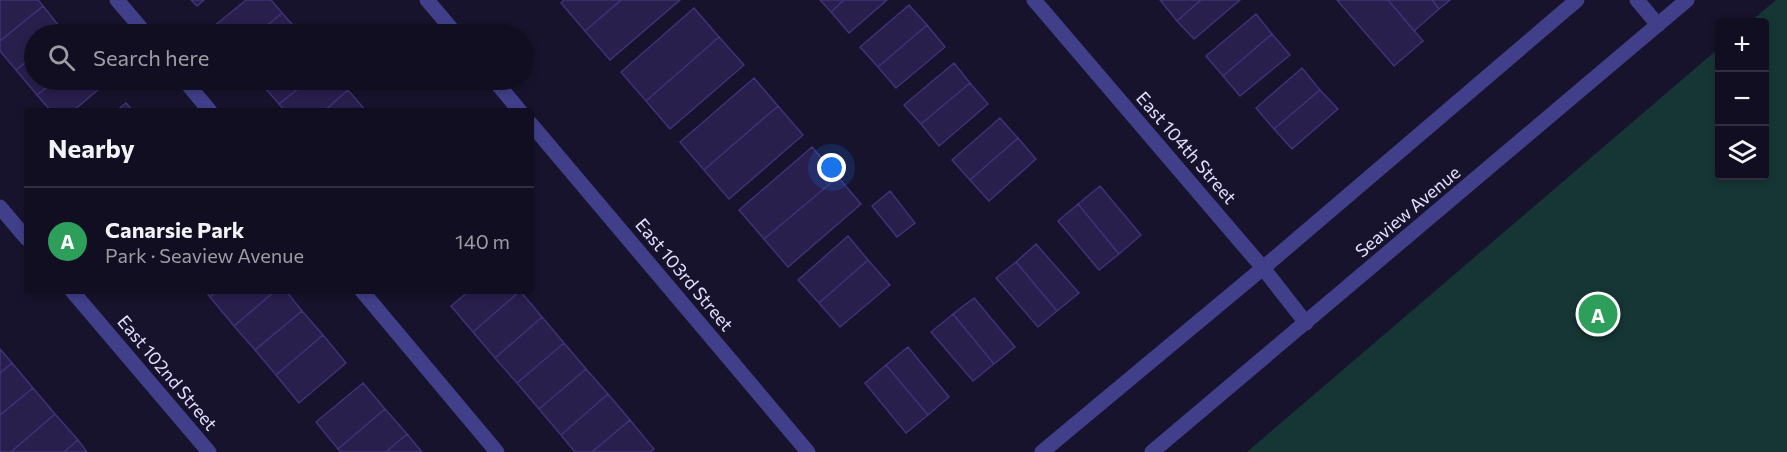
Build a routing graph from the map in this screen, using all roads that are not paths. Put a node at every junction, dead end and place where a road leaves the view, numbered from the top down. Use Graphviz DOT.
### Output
graph roads {
  1 [pos="117,0"];
  2 [pos="427,0"];
  3 [pos="1034,0"];
  4 [pos="1577,0"];
  5 [pos="1637,0"];
  6 [pos="1687,0"];
  7 [pos="137,24"];
  8 [pos="447,24"];
  9 [pos="1658,25"];
  10 [pos="192,90"];
  11 [pos="502,90"];
  12 [pos="207,108"];
  13 [pos="517,108"];
  14 [pos="534,128"];
  15 [pos="0,207"];
  16 [pos="24,235"];
  17 [pos="1263,268"];
  18 [pos="75,294"];
  19 [pos="365,294"];
  20 [pos="1306,323"];
  21 [pos="209,452"];
  22 [pos="497,452"];
  23 [pos="808,452"];
  24 [pos="1042,452"];
  25 [pos="1152,452"];
  1 -- 7 [label="street"];
  2 -- 8 [label="street"];
  3 -- 17 [label="street, East 104th Street"];
  4 -- 17 [label="street"];
  5 -- 9 [label="street"];
  6 -- 9 [label="street, Seaview Avenue"];
  9 -- 20 [label="street, Seaview Avenue"];
  10 -- 12 [label="street"];
  11 -- 13 [label="street"];
  14 -- 23 [label="street, East 103rd Street"];
  15 -- 16 [label="street"];
  17 -- 20 [label="street, East 104th Street"];
  17 -- 24 [label="street"];
  18 -- 21 [label="street, East 102nd Street"];
  19 -- 22 [label="street"];
  20 -- 25 [label="street, Seaview Avenue"];
}
